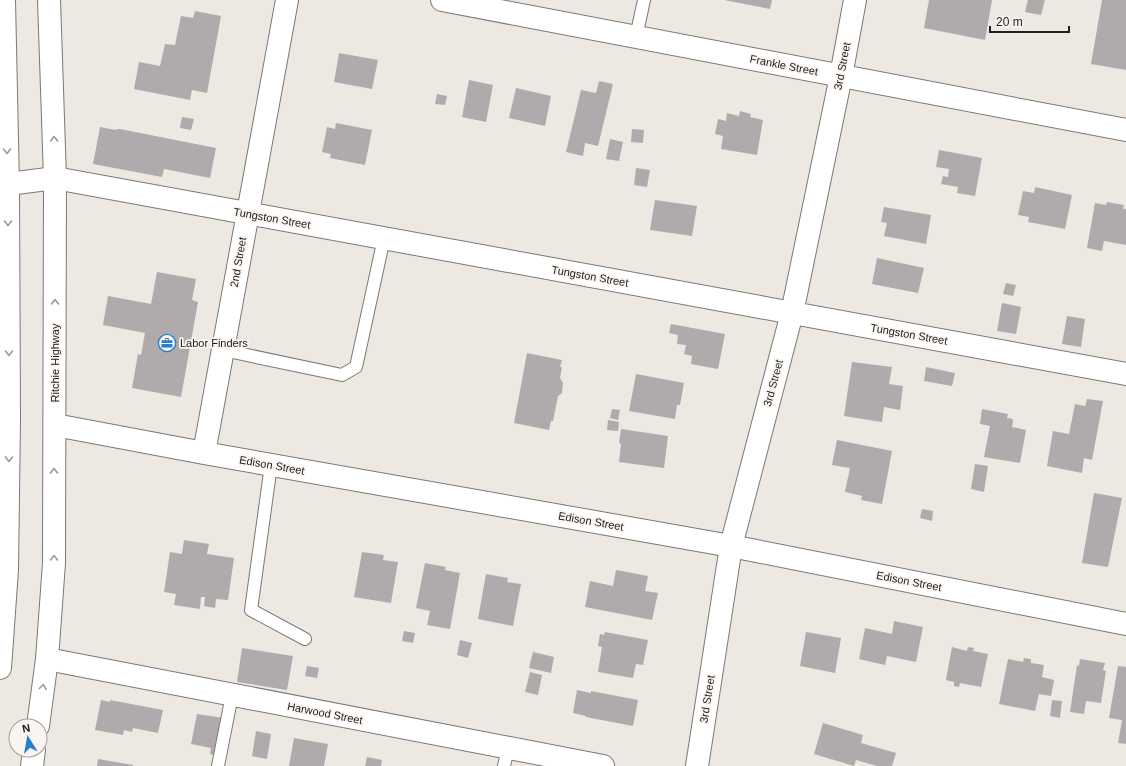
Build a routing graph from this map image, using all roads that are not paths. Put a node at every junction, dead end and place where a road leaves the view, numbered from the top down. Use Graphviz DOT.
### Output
graph roads {
  1 [pos="4,0"];
  2 [pos="49,0"];
  3 [pos="287,0"];
  4 [pos="442,0"];
  5 [pos="644,0"];
  6 [pos="855,0"];
  7 [pos="636,37"];
  8 [pos="840,76"];
  9 [pos="1126,130"];
  10 [pos="55,178"];
  11 [pos="4,184"];
  12 [pos="247,214"];
  13 [pos="384,238"];
  14 [pos="792,313"];
  15 [pos="223,350"];
  16 [pos="1126,374"];
  17 [pos="54,425"];
  18 [pos="204,453"];
  19 [pos="271,465"];
  20 [pos="731,546"];
  21 [pos="3,570"];
  22 [pos="1126,624"];
  23 [pos="305,639"];
  24 [pos="48,660"];
  25 [pos="0,668"];
  26 [pos="232,695"];
  27 [pos="39,718"];
  28 [pos="506,757"];
  29 [pos="218,766"];
  30 [pos="603,766"];
  31 [pos="697,766"];
  1 -- 11 [label="street, one-way"];
  10 -- 2 [label="street, Ritchie Highway, one-way"];
  3 -- 12 [label="street, 2nd Street"];
  4 -- 7 [label="street, Frankle Street"];
  5 -- 7 [label="lane"];
  6 -- 8 [label="street, 3rd Street"];
  7 -- 8 [label="street, Frankle Street"];
  8 -- 9 [label="street, Frankle Street"];
  8 -- 14 [label="street, 3rd Street"];
  10 -- 11 [label="street, Tungston Street"];
  10 -- 12 [label="street, Tungston Street"];
  17 -- 10 [label="street, Ritchie Highway, one-way"];
  11 -- 21 [label="street, one-way"];
  12 -- 13 [label="street, Tungston Street"];
  12 -- 15 [label="street, 2nd Street"];
  13 -- 14 [label="street, Tungston Street"];
  13 -- 15 [label="lane"];
  14 -- 16 [label="street, Tungston Street"];
  14 -- 20 [label="street, 3rd Street"];
  15 -- 18 [label="street, 2nd Street"];
  17 -- 18 [label="street, Edison Street"];
  24 -- 17 [label="street, Ritchie Highway, one-way"];
  18 -- 19 [label="street, Edison Street"];
  19 -- 20 [label="street, Edison Street"];
  19 -- 23 [label="lane"];
  20 -- 22 [label="street, Edison Street"];
  20 -- 31 [label="street, 3rd Street"];
  21 -- 25 [label="street"];
  24 -- 26 [label="street, Harwood Street"];
  27 -- 24 [label="street, Ritchie Highway, one-way"];
  26 -- 28 [label="street, Harwood Street"];
  26 -- 29 [label="lane"];
  28 -- 30 [label="street, Harwood Street"];
}
